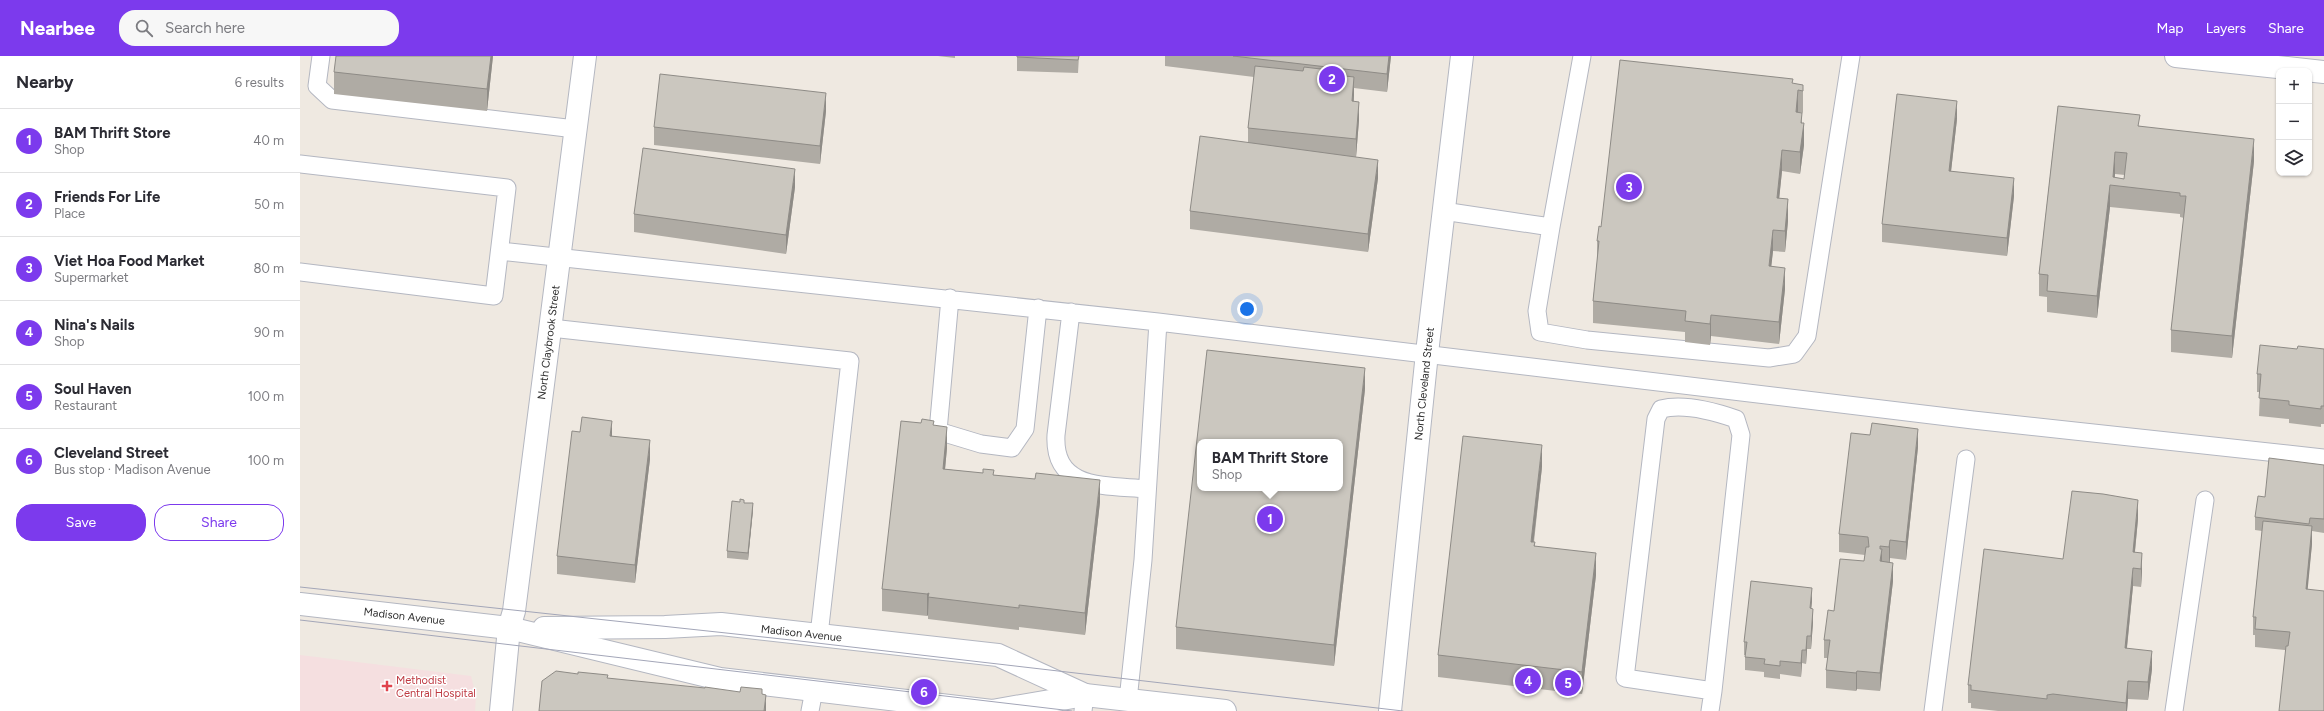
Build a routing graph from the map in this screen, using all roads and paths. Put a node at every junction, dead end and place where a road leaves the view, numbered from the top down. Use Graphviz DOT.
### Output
graph roads {
  1 [pos="321,56"];
  2 [pos="585,56"];
  3 [pos="1462,56"];
  4 [pos="1582,56"];
  5 [pos="1851,56"];
  6 [pos="2176,56"];
  7 [pos="2324,72"];
  8 [pos="575,129"];
  9 [pos="300,164"];
  10 [pos="1443,211"];
  11 [pos="1551,227"];
  12 [pos="500,251"];
  13 [pos="558,256"];
  14 [pos="300,272"];
  15 [pos="950,298"];
  16 [pos="1038,308"];
  17 [pos="1071,312"];
  18 [pos="1158,322"];
  19 [pos="551,328"];
  20 [pos="1427,353"];
  21 [pos="2324,458"];
  22 [pos="1966,459"];
  23 [pos="1147,489"];
  24 [pos="2205,500"];
  25 [pos="300,604"];
  26 [pos="509,628"];
  27 [pos="819,635"];
  28 [pos="1713,691"];
  29 [pos="1128,700"];
  30 [pos="812,701"];
  31 [pos="1084,703"];
  32 [pos="898,706"];
  33 [pos="501,711"];
  34 [pos="1225,711"];
  35 [pos="1390,711"];
  36 [pos="1710,711"];
  37 [pos="1933,711"];
  38 [pos="2174,711"];
  1 -- 8 [label="lane"];
  2 -- 8 [label="street, North Claybrook Street"];
  3 -- 10 [label="street, North Cleveland Street"];
  4 -- 11 [label="lane"];
  5 -- 11 [label="lane"];
  6 -- 7 [label="street"];
  8 -- 13 [label="street, North Claybrook Street"];
  9 -- 12 [label="lane"];
  10 -- 11 [label="lane"];
  10 -- 20 [label="street, North Cleveland Street"];
  12 -- 13 [label="lane"];
  12 -- 14 [label="lane"];
  13 -- 15 [label="lane"];
  13 -- 19 [label="street, North Claybrook Street"];
  15 -- 16 [label="lane"];
  15 -- 16 [label="lane"];
  16 -- 17 [label="lane"];
  17 -- 18 [label="lane"];
  17 -- 23 [label="lane"];
  18 -- 20 [label="lane"];
  18 -- 23 [label="lane"];
  19 -- 26 [label="street, North Claybrook Street"];
  19 -- 27 [label="lane"];
  20 -- 21 [label="lane"];
  20 -- 35 [label="street, North Cleveland Street"];
  22 -- 37 [label="lane"];
  23 -- 29 [label="lane"];
  24 -- 38 [label="lane"];
  25 -- 26 [label="street, Madison Avenue"];
  26 -- 27 [label="street, Madison Avenue"];
  26 -- 30 [label="street, Madison Avenue"];
  26 -- 33 [label="street, North Claybrook Street"];
  27 -- 31 [label="street, Madison Avenue"];
  28 -- 28 [label="lane"];
  28 -- 36 [label="lane"];
  29 -- 31 [label="street, Madison Avenue"];
  29 -- 34 [label="street, Madison Avenue"];
  30 -- 32 [label="street, Madison Avenue"];
  31 -- 32 [label="street, Madison Avenue"];
}
